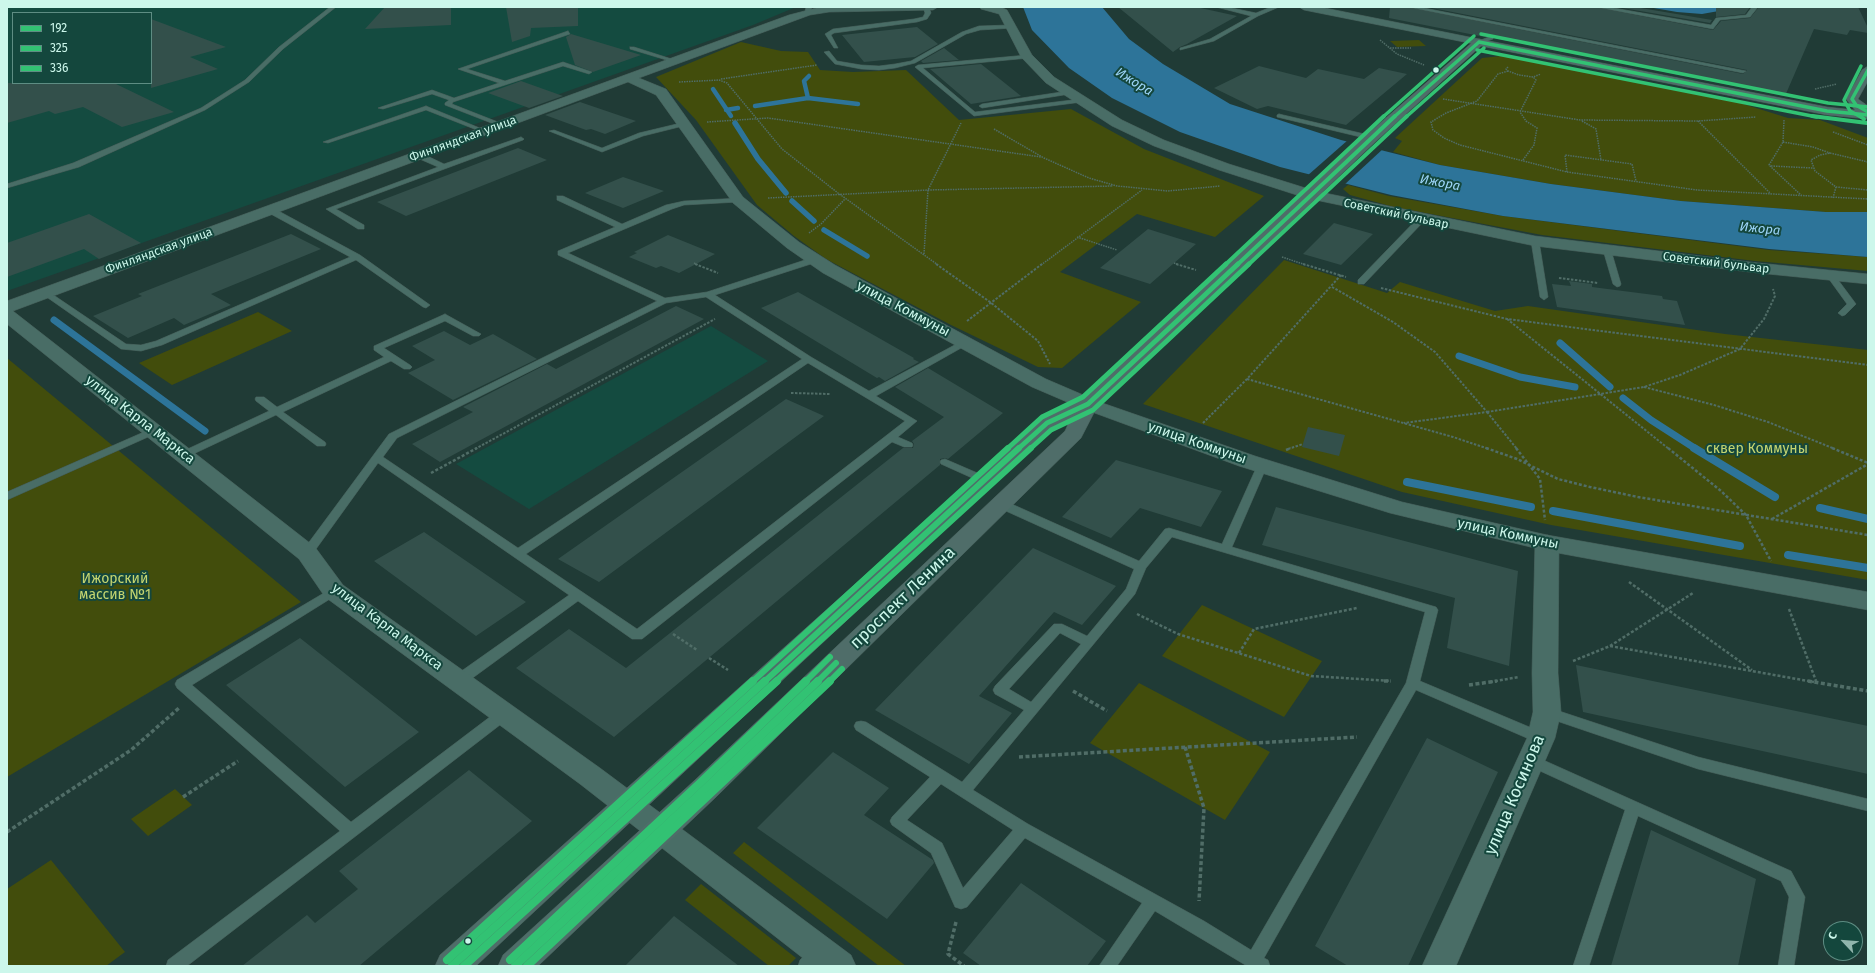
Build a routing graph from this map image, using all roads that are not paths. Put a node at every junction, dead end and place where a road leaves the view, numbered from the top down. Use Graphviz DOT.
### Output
graph roads {
  1 [pos="333,7"];
  2 [pos="926,7"];
  3 [pos="933,7"];
  4 [pos="985,7"];
  5 [pos="1219,7"];
  6 [pos="1276,7"];
  7 [pos="1304,7"];
  8 [pos="1411,7"];
  9 [pos="1599,7"];
  10 [pos="1755,7"];
  11 [pos="809,9"];
  12 [pos="1256,14"];
  13 [pos="1010,27"];
  14 [pos="568,33"];
  15 [pos="1492,38"];
  16 [pos="1479,42"];
  17 [pos="836,47"];
  18 [pos="632,48"];
  19 [pos="1182,49"];
  20 [pos="826,52"];
  21 [pos="1027,57"];
  22 [pos="675,61"];
  23 [pos="1868,70"];
  24 [pos="1743,71"];
  25 [pos="589,72"];
  26 [pos="629,78"];
  27 [pos="505,83"];
  28 [pos="1074,97"];
  29 [pos="454,100"];
  30 [pos="381,108"];
  31 [pos="967,108"];
  32 [pos="1868,113"];
  33 [pos="1279,116"];
  34 [pos="685,124"];
  35 [pos="501,125"];
  36 [pos="484,131"];
  37 [pos="552,131"];
  38 [pos="521,139"];
  39 [pos="1370,140"];
  40 [pos="326,142"];
  41 [pos="418,155"];
  42 [pos="444,167"];
  43 [pos="7,186"];
  44 [pos="1311,195"];
  45 [pos="560,198"];
  46 [pos="738,200"];
  47 [pos="270,210"];
  48 [pos="1422,219"];
  49 [pos="361,227"];
  50 [pos="621,227"];
  51 [pos="1408,234"];
  52 [pos="1419,237"];
  53 [pos="1535,241"];
  54 [pos="1607,250"];
  55 [pos="357,257"];
  56 [pos="814,260"];
  57 [pos="1830,275"];
  58 [pos="1868,279"];
  59 [pos="1361,282"];
  60 [pos="1617,284"];
  61 [pos="708,294"];
  62 [pos="1544,297"];
  63 [pos="52,298"];
  64 [pos="664,301"];
  65 [pos="426,305"];
  66 [pos="7,307"];
  67 [pos="1842,313"];
  68 [pos="7,315"];
  69 [pos="476,334"];
  70 [pos="958,339"];
  71 [pos="391,357"];
  72 [pos="808,359"];
  73 [pos="407,367"];
  74 [pos="870,395"];
  75 [pos="260,400"];
  76 [pos="1088,404"];
  77 [pos="276,411"];
  78 [pos="153,431"];
  79 [pos="892,438"];
  80 [pos="321,444"];
  81 [pos="908,445"];
  82 [pos="184,455"];
  83 [pos="378,458"];
  84 [pos="945,462"];
  85 [pos="1262,466"];
  86 [pos="985,480"];
  87 [pos="7,496"];
  88 [pos="1002,504"];
  89 [pos="1547,543"];
  90 [pos="1225,549"];
  91 [pos="307,553"];
  92 [pos="518,554"];
  93 [pos="1140,567"];
  94 [pos="334,591"];
  95 [pos="578,595"];
  96 [pos="1868,601"];
  97 [pos="1090,643"];
  98 [pos="458,681"];
  99 [pos="1413,683"];
  100 [pos="1032,709"];
  101 [pos="1547,712"];
  102 [pos="504,714"];
  103 [pos="861,726"];
  104 [pos="1537,750"];
  105 [pos="940,776"];
  106 [pos="963,791"];
  107 [pos="629,805"];
  108 [pos="1868,805"];
  109 [pos="1633,807"];
  110 [pos="662,829"];
  111 [pos="1023,829"];
  112 [pos="351,831"];
  113 [pos="1153,901"];
  114 [pos="822,961"];
  115 [pos="1258,964"];
  116 [pos="174,966"];
  117 [pos="452,966"];
  118 [pos="515,966"];
  119 [pos="1107,966"];
  120 [pos="1439,966"];
  121 [pos="1581,966"];
  122 [pos="1786,966"];
  1 -- 43 [label="lane"];
  2 -- 3 [label="street"];
  2 -- 11 [label="street, Финляндская улица"];
  2 -- 17 [label="lane"];
  4 -- 13 [label="street, Советский бульвар"];
  5 -- 12 [label="lane"];
  6 -- 12 [label="lane"];
  7 -- 16 [label="street"];
  8 -- 24 [label="lane"];
  9 -- 10 [label="lane"];
  11 -- 22 [label="street, Финляндская улица"];
  12 -- 19 [label="lane"];
  13 -- 20 [label="lane"];
  13 -- 21 [label="street, Советский бульвар"];
  14 -- 27 [label="lane"];
  15 -- 16 [label="lane"];
  16 -- 32 [label="main road"];
  16 -- 39 [label="main road"];
  18 -- 22 [label="lane"];
  21 -- 28 [label="street, Советский бульвар"];
  21 -- 31 [label="lane"];
  22 -- 26 [label="street, Финляндская улица"];
  23 -- 32 [label="main road"];
  25 -- 27 [label="lane"];
  26 -- 34 [label="street, улица Коммуны"];
  26 -- 35 [label="street, Финляндская улица"];
  27 -- 29 [label="lane"];
  28 -- 31 [label="lane"];
  28 -- 31 [label="lane"];
  28 -- 44 [label="street, Советский бульвар"];
  29 -- 30 [label="lane"];
  29 -- 35 [label="lane"];
  33 -- 39 [label="lane"];
  34 -- 37 [label="lane"];
  34 -- 46 [label="street, улица Коммуны"];
  35 -- 36 [label="street, Финляндская улица"];
  36 -- 40 [label="lane"];
  36 -- 41 [label="street, Финляндская улица"];
  38 -- 42 [label="lane"];
  39 -- 44 [label="main road, проспект Ленина"];
  41 -- 42 [label="lane"];
  41 -- 47 [label="street, Финляндская улица"];
  42 -- 49 [label="lane"];
  44 -- 48 [label="street, Советский бульвар"];
  44 -- 76 [label="main road, проспект Ленина"];
  45 -- 50 [label="lane"];
  46 -- 50 [label="lane"];
  46 -- 56 [label="street, улица Коммуны"];
  47 -- 55 [label="lane"];
  47 -- 66 [label="street, Финляндская улица"];
  48 -- 51 [label="lane"];
  48 -- 53 [label="street, Советский бульвар"];
  50 -- 64 [label="lane"];
  51 -- 52 [label="lane"];
  51 -- 59 [label="lane"];
  53 -- 54 [label="street, Советский бульвар"];
  53 -- 62 [label="lane"];
  54 -- 57 [label="street, Советский бульвар"];
  54 -- 60 [label="lane"];
  55 -- 63 [label="lane"];
  55 -- 65 [label="lane"];
  56 -- 61 [label="lane"];
  56 -- 70 [label="street, улица Коммуны"];
  57 -- 58 [label="street, Советский бульвар"];
  57 -- 67 [label="lane"];
  61 -- 64 [label="lane"];
  61 -- 72 [label="lane"];
  64 -- 83 [label="lane"];
  68 -- 78 [label="street, улица Карла Маркса"];
  69 -- 71 [label="lane"];
  70 -- 74 [label="lane"];
  70 -- 76 [label="street, улица Коммуны"];
  71 -- 73 [label="lane"];
  71 -- 77 [label="lane"];
  72 -- 74 [label="lane"];
  72 -- 92 [label="lane"];
  74 -- 79 [label="lane"];
  75 -- 77 [label="lane"];
  76 -- 85 [label="street, улица Коммуны"];
  76 -- 86 [label="main road, проспект Ленина"];
  76 -- 88 [label="main road, проспект Ленина"];
  77 -- 80 [label="lane"];
  77 -- 82 [label="lane"];
  78 -- 82 [label="street, улица Карла Маркса"];
  78 -- 87 [label="lane"];
  79 -- 81 [label="lane"];
  79 -- 95 [label="lane"];
  82 -- 91 [label="street, улица Карла Маркса"];
  83 -- 91 [label="lane"];
  83 -- 92 [label="lane"];
  84 -- 86 [label="lane"];
  85 -- 89 [label="street, улица Коммуны"];
  85 -- 90 [label="lane"];
  86 -- 107 [label="main road, проспект Ленина"];
  88 -- 93 [label="lane"];
  88 -- 110 [label="main road, проспект Ленина"];
  89 -- 96 [label="street, улица Коммуны"];
  89 -- 101 [label="street, улица Косинова"];
  90 -- 93 [label="lane"];
  90 -- 99 [label="lane"];
  91 -- 94 [label="street, улица Карла Маркса"];
  92 -- 95 [label="lane"];
  93 -- 97 [label="lane"];
  94 -- 98 [label="street, улица Карла Маркса"];
  94 -- 112 [label="lane"];
  95 -- 98 [label="lane"];
  97 -- 100 [label="lane"];
  97 -- 100 [label="lane"];
  98 -- 102 [label="street, улица Карла Маркса"];
  99 -- 104 [label="lane"];
  99 -- 115 [label="lane"];
  100 -- 106 [label="lane"];
  101 -- 104 [label="street, улица Косинова"];
  101 -- 108 [label="lane"];
  102 -- 107 [label="street, улица Карла Маркса"];
  102 -- 112 [label="lane"];
  103 -- 105 [label="lane"];
  104 -- 109 [label="lane"];
  104 -- 120 [label="street, улица Косинова"];
  105 -- 106 [label="lane"];
  105 -- 111 [label="lane"];
  106 -- 111 [label="lane"];
  107 -- 110 [label="street, улица Карла Маркса"];
  107 -- 117 [label="main road, проспект Ленина"];
  109 -- 121 [label="lane"];
  109 -- 122 [label="lane"];
  110 -- 114 [label="street, улица Карла Маркса"];
  110 -- 118 [label="main road, проспект Ленина"];
  111 -- 113 [label="lane"];
  112 -- 116 [label="lane"];
  113 -- 115 [label="lane"];
  113 -- 119 [label="lane"];
}
